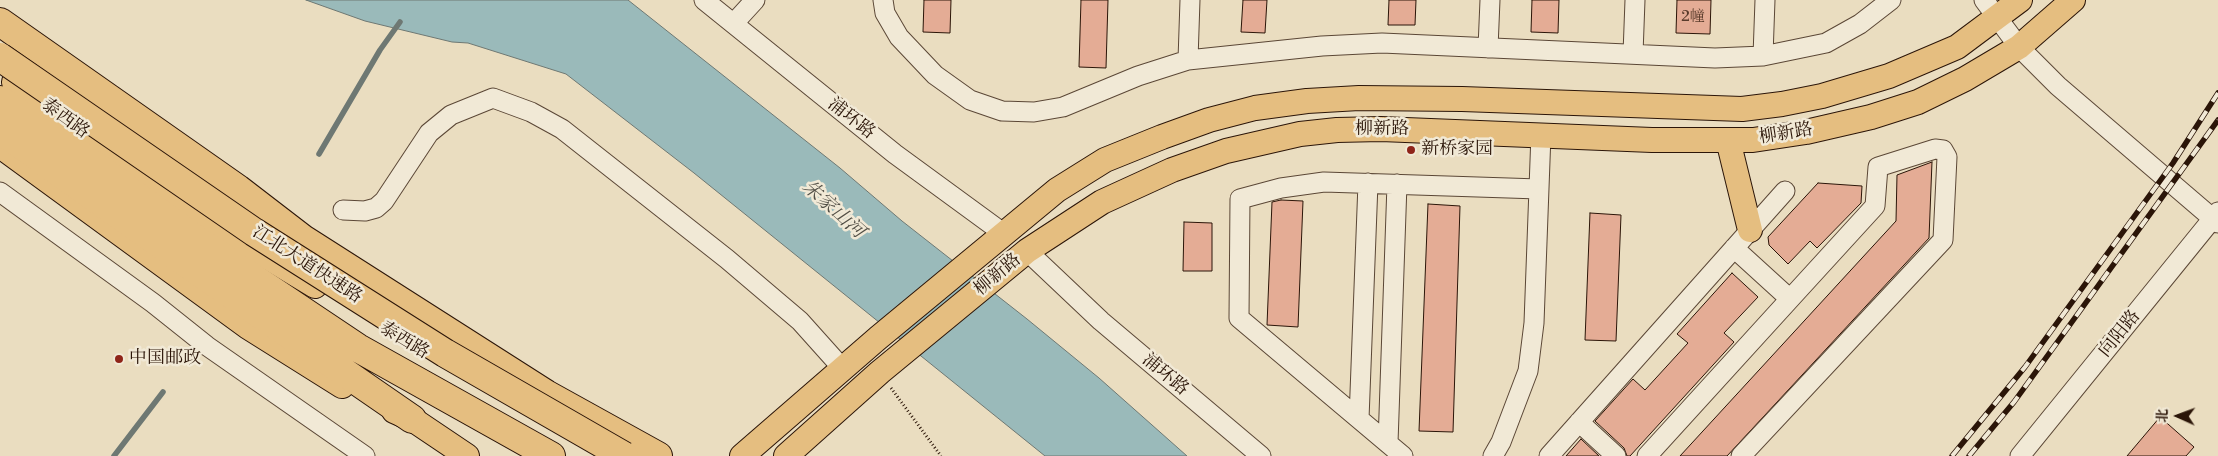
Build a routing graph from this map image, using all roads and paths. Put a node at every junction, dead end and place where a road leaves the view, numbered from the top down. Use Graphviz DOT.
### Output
graph roads {
  1 [pos="704,0"];
  2 [pos="754,0"];
  3 [pos="884,0"];
  4 [pos="1190,0"];
  5 [pos="1490,0"];
  6 [pos="1635,0"];
  7 [pos="1765,0"];
  8 [pos="1891,0"];
  9 [pos="2020,0"];
  10 [pos="2073,0"];
  11 [pos="1990,9"];
  12 [pos="0,22"];
  13 [pos="734,23"];
  14 [pos="2019,47"];
  15 [pos="1488,48"];
  16 [pos="1633,54"];
  17 [pos="1763,56"];
  18 [pos="0,58"];
  19 [pos="1188,60"];
  20 [pos="0,73"];
  21 [pos="0,100"];
  22 [pos="0,130"];
  23 [pos="1541,134"];
  24 [pos="1728,140"];
  25 [pos="0,146"];
  26 [pos="1368,183"];
  27 [pos="1397,184"];
  28 [pos="1539,189"];
  29 [pos="1785,191"];
  30 [pos="0,192"];
  31 [pos="343,210"];
  32 [pos="2216,218"];
  33 [pos="1750,230"];
  34 [pos="1003,233"];
  35 [pos="1734,248"];
  36 [pos="1027,251"];
  37 [pos="1790,299"];
  38 [pos="843,369"];
  39 [pos="880,372"];
  40 [pos="412,419"];
  41 [pos="1359,419"];
  42 [pos="1579,422"];
  43 [pos="1388,443"];
  44 [pos="365,456"];
  45 [pos="467,456"];
  46 [pos="551,456"];
  47 [pos="624,456"];
  48 [pos="652,456"];
  49 [pos="658,456"];
  50 [pos="742,456"];
  51 [pos="786,456"];
  52 [pos="941,456"];
  53 [pos="1261,456"];
  54 [pos="1403,456"];
  55 [pos="1493,456"];
  56 [pos="1549,456"];
  57 [pos="1616,456"];
  58 [pos="1647,456"];
  59 [pos="1741,456"];
  60 [pos="2020,456"];
  1 -- 13 [label="street, 浦环路"];
  2 -- 13 [label="street"];
  3 -- 19 [label="street"];
  4 -- 19 [label="street"];
  5 -- 15 [label="street"];
  6 -- 16 [label="street"];
  7 -- 17 [label="street"];
  8 -- 17 [label="street"];
  9 -- 11 [label="main road, 柳新路"];
  10 -- 14 [label="main road, 柳新路"];
  11 -- 14 [label="street"];
  11 -- 34 [label="main road, 柳新路"];
  12 -- 49 [label="highway"];
  13 -- 34 [label="street, 浦环路"];
  14 -- 24 [label="main road, 柳新路"];
  14 -- 32 [label="street"];
  15 -- 16 [label="street"];
  15 -- 19 [label="street"];
  16 -- 17 [label="street"];
  18 -- 47 [label="highway, 江北大道快速路, bridge"];
  20 -- 48 [label="main road, 泰西路"];
  21 -- 46 [label="highway"];
  22 -- 40 [label="highway"];
  23 -- 24 [label="main road, 柳新路"];
  23 -- 28 [label="street"];
  23 -- 36 [label="main road, 柳新路"];
  24 -- 33 [label="main road"];
  25 -- 40 [label="main road"];
  26 -- 27 [label="street"];
  26 -- 41 [label="street"];
  26 -- 41 [label="street"];
  27 -- 28 [label="street"];
  27 -- 43 [label="street"];
  28 -- 55 [label="street"];
  29 -- 33 [label="street"];
  30 -- 44 [label="street"];
  31 -- 38 [label="street"];
  32 -- 60 [label="street, 向阳路"];
  33 -- 35 [label="street"];
  34 -- 38 [label="main road, 柳新路"];
  35 -- 37 [label="street"];
  35 -- 42 [label="street"];
  36 -- 39 [label="main road, 柳新路"];
  36 -- 53 [label="street, 浦环路"];
  37 -- 58 [label="street"];
  37 -- 59 [label="street"];
  38 -- 50 [label="main road, 柳新路"];
  39 -- 51 [label="main road, 柳新路"];
  39 -- 52 [label="path"];
  40 -- 45 [label="main road"];
  41 -- 43 [label="street"];
  42 -- 56 [label="street"];
  42 -- 57 [label="street"];
  43 -- 54 [label="street"];
}
